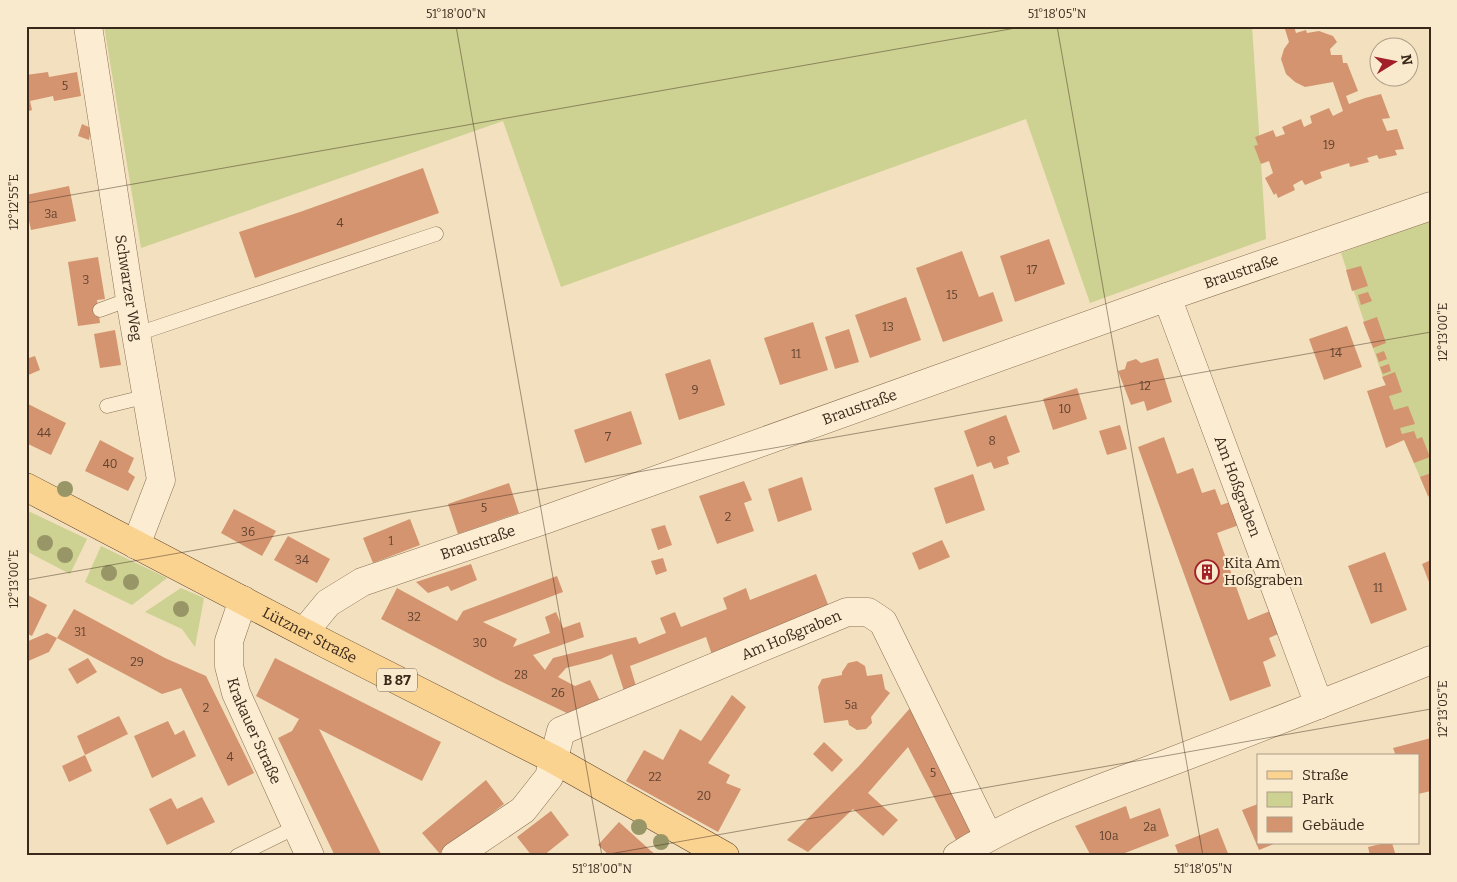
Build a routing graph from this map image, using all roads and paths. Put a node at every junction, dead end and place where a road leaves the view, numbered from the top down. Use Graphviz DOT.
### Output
graph roads {
  1 [pos="88,26"];
  2 [pos="1431,206"];
  3 [pos="436,234"];
  4 [pos="1167,298"];
  5 [pos="130,299"];
  6 [pos="100,310"];
  7 [pos="137,334"];
  8 [pos="148,396"];
  9 [pos="107,406"];
  10 [pos="26,487"];
  11 [pos="136,545"];
  12 [pos="243,600"];
  13 [pos="304,632"];
  14 [pos="1431,660"];
  15 [pos="1319,705"];
  16 [pos="553,758"];
  17 [pos="296,827"];
  18 [pos="988,836"];
  19 [pos="237,856"];
  20 [pos="310,856"];
  21 [pos="455,856"];
  22 [pos="725,856"];
  23 [pos="957,856"];
  1 -- 5 [label="street, Schwarzer Weg"];
  2 -- 4 [label="street, Braustraße"];
  3 -- 7 [label="lane"];
  4 -- 13 [label="street, Braustraße"];
  4 -- 15 [label="street, Am Hoßgraben"];
  5 -- 6 [label="lane"];
  5 -- 7 [label="street, Schwarzer Weg"];
  7 -- 8 [label="street, Schwarzer Weg"];
  8 -- 9 [label="lane"];
  8 -- 11 [label="street, Schwarzer Weg"];
  10 -- 11 [label="main road, Lützner Straße / B 87"];
  11 -- 12 [label="main road, Lützner Straße / B 87"];
  12 -- 13 [label="main road, Lützner Straße / B 87"];
  12 -- 17 [label="street, Krakauer Straße"];
  13 -- 16 [label="main road, Lützner Straße / B 87"];
  14 -- 15 [label="street"];
  15 -- 18 [label="street"];
  16 -- 18 [label="street, Am Hoßgraben"];
  16 -- 21 [label="street"];
  16 -- 22 [label="main road, Lützner Straße / B 87"];
  17 -- 19 [label="lane"];
  17 -- 20 [label="street, Krakauer Straße"];
  18 -- 23 [label="street"];
}
